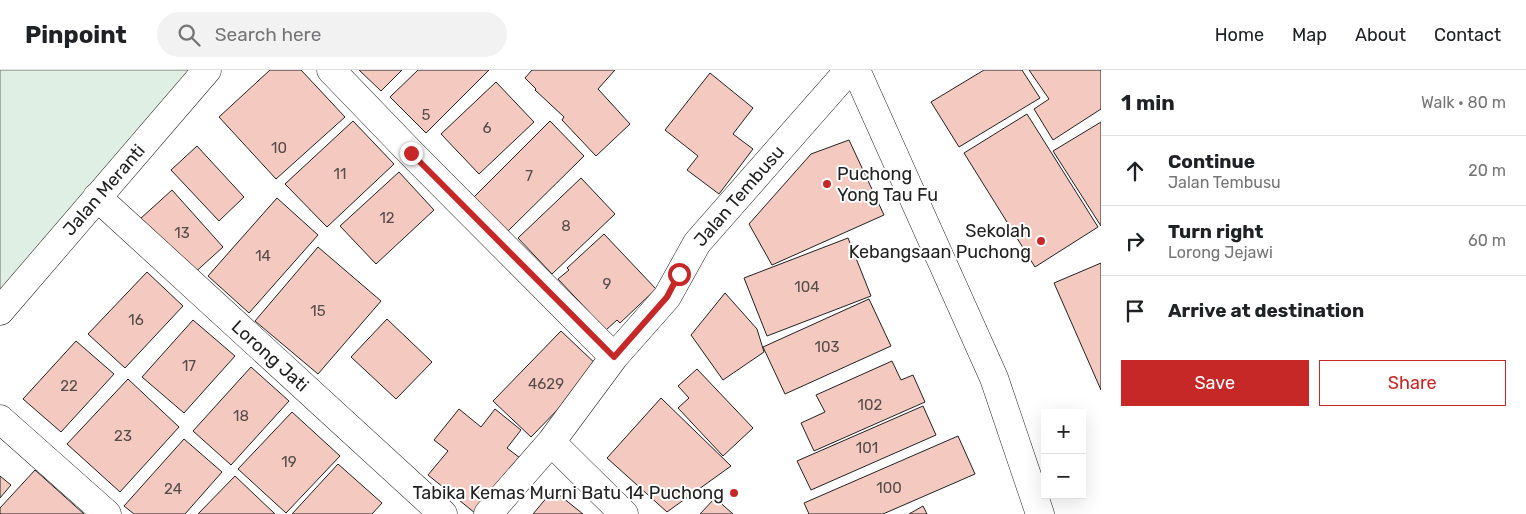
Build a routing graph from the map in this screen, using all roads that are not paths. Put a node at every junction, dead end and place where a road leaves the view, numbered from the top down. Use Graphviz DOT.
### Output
graph roads {
  1 [pos="207,70"];
  2 [pos="331,70"];
  3 [pos="849,70"];
  4 [pos="856,70"];
  5 [pos="98,197"];
  6 [pos="0,311"];
  7 [pos="614,357"];
  8 [pos="0,419"];
  9 [pos="551,442"];
  10 [pos="107,514"];
  11 [pos="443,514"];
  12 [pos="488,514"];
  13 [pos="624,514"];
  14 [pos="1040,514"];
  1 -- 5 [label="street, Jalan Meranti"];
  2 -- 7 [label="street"];
  3 -- 7 [label="street, Jalan Tembusu"];
  4 -- 14 [label="street"];
  5 -- 6 [label="street, Jalan Meranti"];
  5 -- 11 [label="street, Lorong Jati"];
  7 -- 9 [label="street, Jalan Tembusu"];
  8 -- 10 [label="street"];
  9 -- 12 [label="street, Jalan Tembusu"];
  9 -- 13 [label="street"];
}
